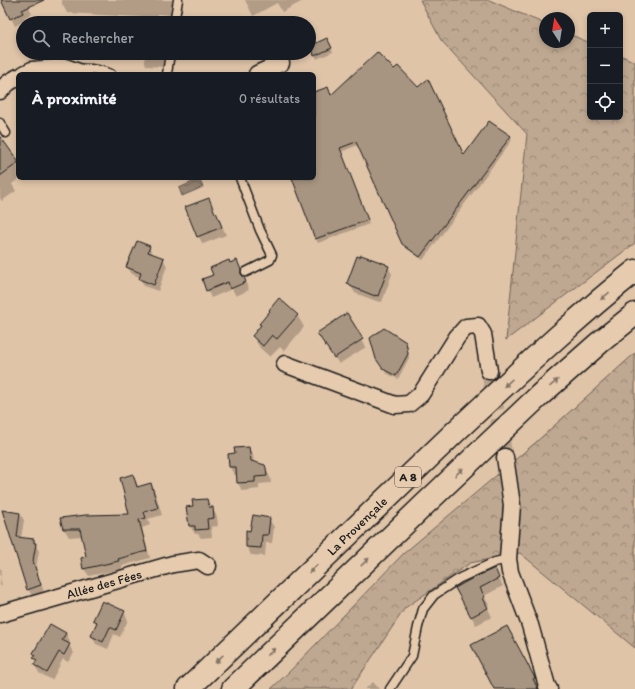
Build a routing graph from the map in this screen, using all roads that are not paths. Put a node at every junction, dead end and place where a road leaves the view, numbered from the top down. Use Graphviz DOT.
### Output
graph roads {
  1 [pos="178,0"];
  2 [pos="175,16"];
  3 [pos="169,60"];
  4 [pos="282,63"];
  5 [pos="28,72"];
  6 [pos="78,72"];
  7 [pos="106,72"];
  8 [pos="166,72"];
  9 [pos="262,72"];
  10 [pos="16,79"];
  11 [pos="0,91"];
  12 [pos="0,123"];
  13 [pos="6,133"];
  14 [pos="241,180"];
  15 [pos="635,271"];
  16 [pos="246,272"];
  17 [pos="635,314"];
  18 [pos="285,364"];
  19 [pos="489,372"];
  20 [pos="505,457"];
  21 [pos="508,559"];
  22 [pos="208,566"];
  23 [pos="0,614"];
  24 [pos="188,689"];
  25 [pos="233,689"];
  26 [pos="390,689"];
  27 [pos="549,689"];
  1 -- 2 [label="lane"];
  3 -- 8 [label="lane"];
  4 -- 9 [label="street"];
  5 -- 6 [label="street"];
  6 -- 7 [label="lane"];
  10 -- 11 [label="street"];
  12 -- 13 [label="lane"];
  14 -- 16 [label="lane"];
  15 -- 24 [label="highway, La Provençale / A 8, one-way"];
  25 -- 17 [label="highway, A 8, one-way"];
  18 -- 19 [label="street"];
  20 -- 21 [label="street"];
  21 -- 26 [label="lane"];
  21 -- 27 [label="street"];
  22 -- 23 [label="street, Allée des Fées"];
}
